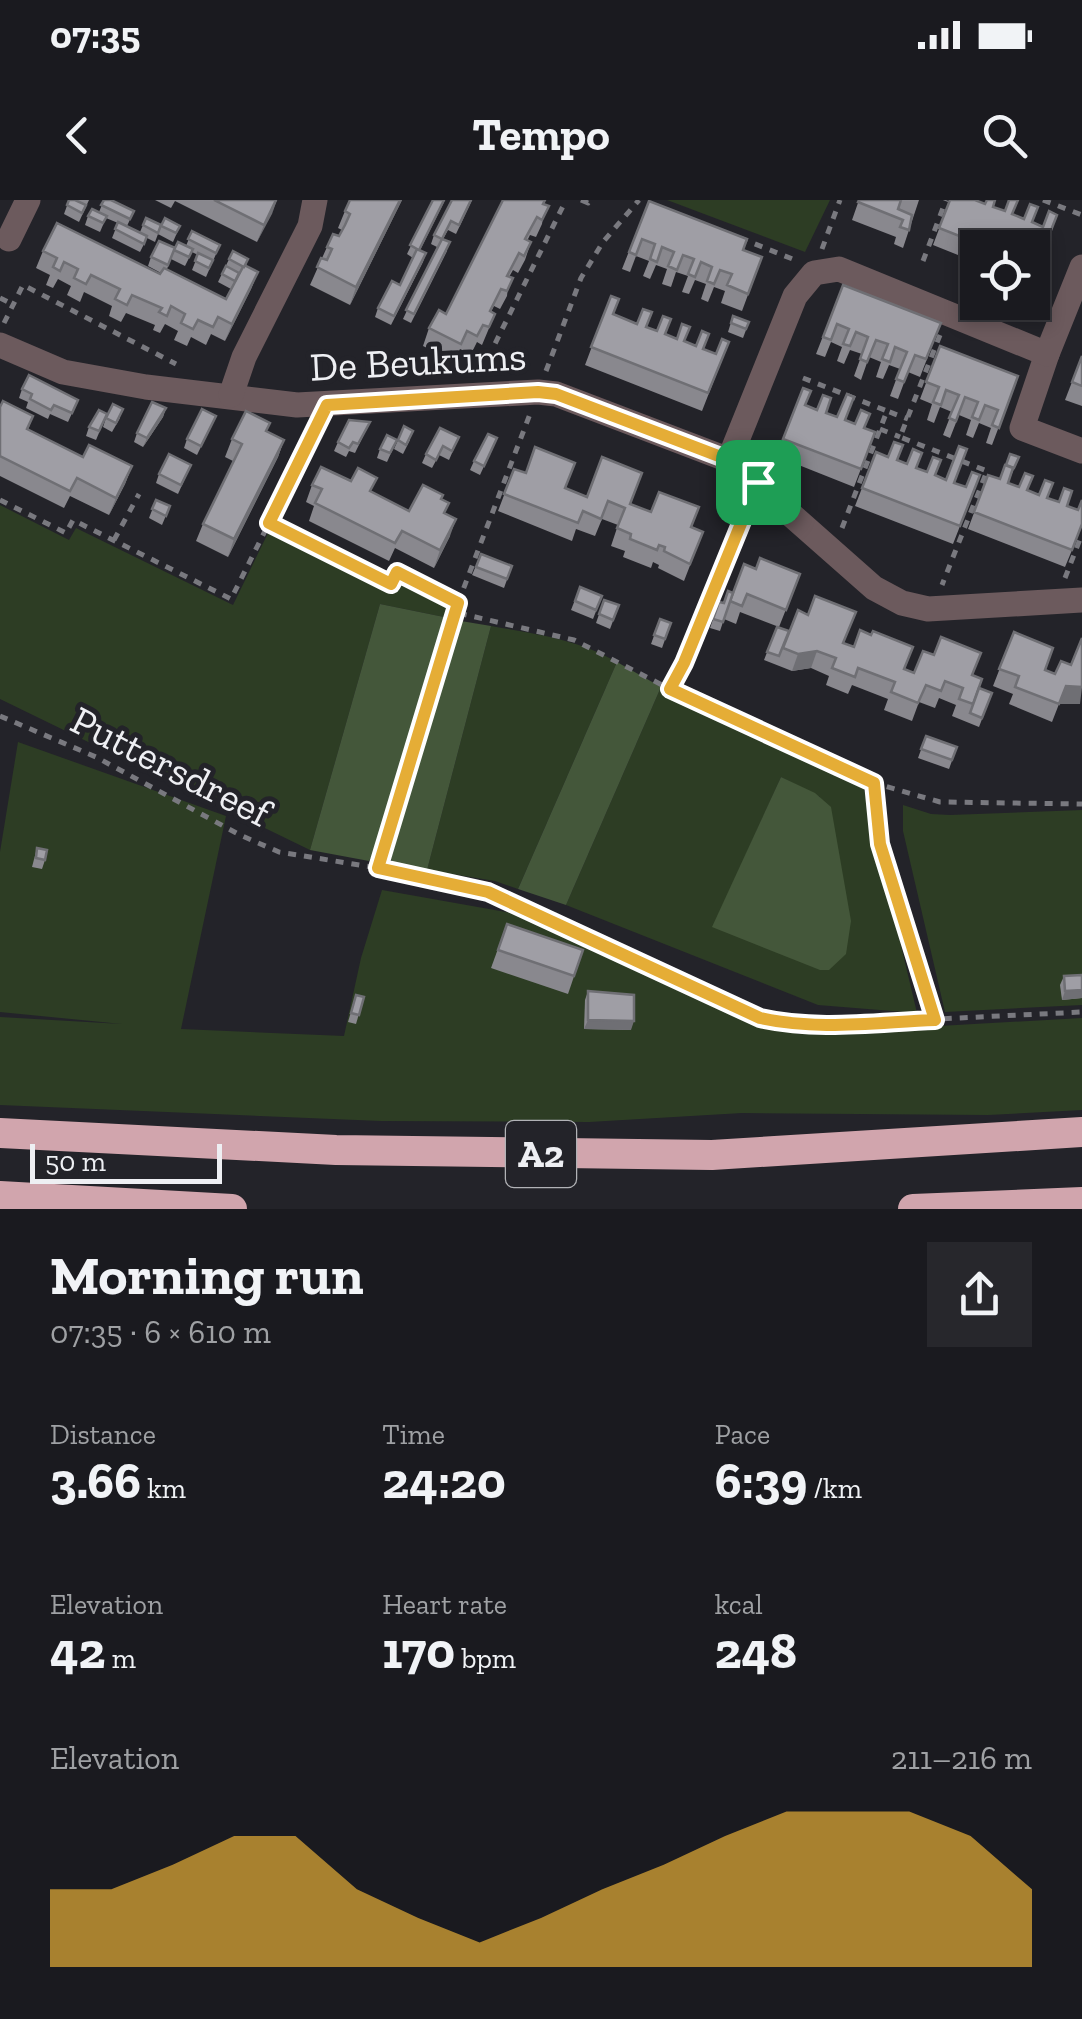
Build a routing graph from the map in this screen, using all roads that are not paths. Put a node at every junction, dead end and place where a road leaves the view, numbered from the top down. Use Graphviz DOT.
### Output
graph roads {
  1 [pos="28,200"];
  2 [pos="315,200"];
  3 [pos="9,239"];
  4 [pos="1082,267"];
  5 [pos="0,345"];
  6 [pos="1047,354"];
  7 [pos="219,394"];
  8 [pos="1082,451"];
  9 [pos="729,460"];
  10 [pos="1082,600"];
  11 [pos="1082,1132"];
  12 [pos="0,1133"];
  13 [pos="0,1196"];
  14 [pos="1082,1202"];
  15 [pos="232,1209"];
  16 [pos="913,1209"];
  1 -- 3 [label="street"];
  2 -- 7 [label="street"];
  4 -- 6 [label="street"];
  5 -- 7 [label="street, De Beukums"];
  6 -- 8 [label="street"];
  6 -- 9 [label="street"];
  7 -- 9 [label="street, De Beukums"];
  9 -- 10 [label="street, De Beukums"];
  11 -- 12 [label="highway, A2"];
  13 -- 15 [label="highway"];
  14 -- 16 [label="highway"];
}
